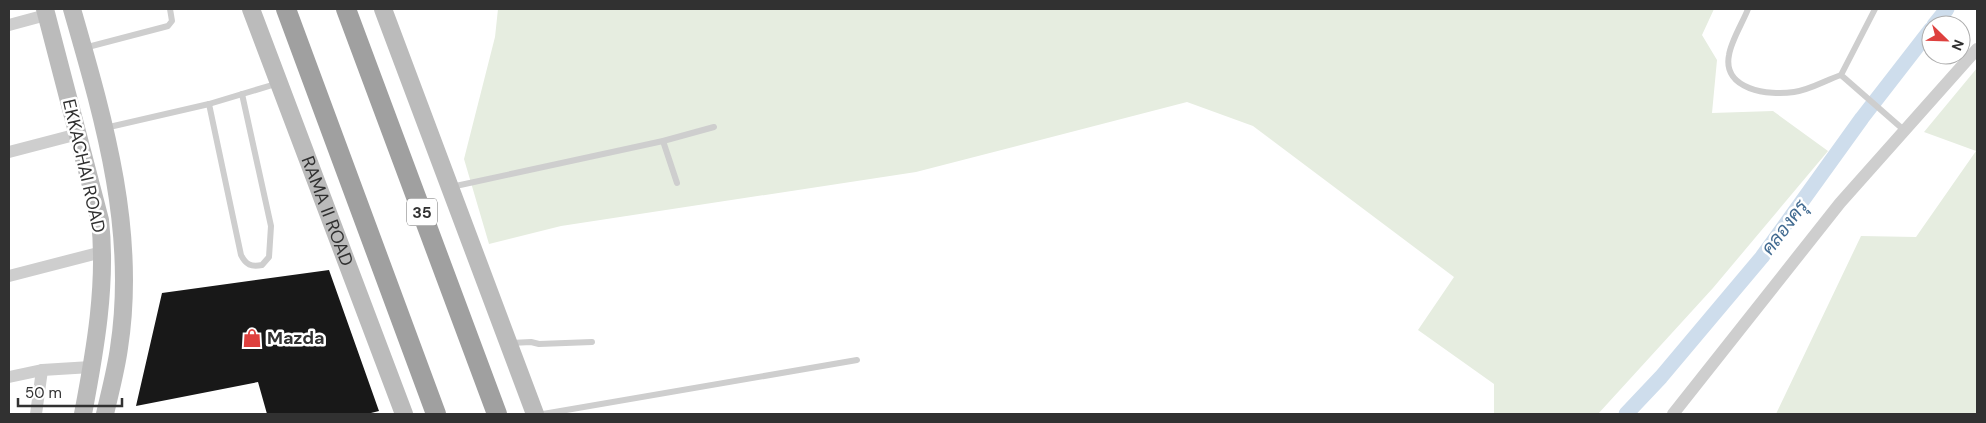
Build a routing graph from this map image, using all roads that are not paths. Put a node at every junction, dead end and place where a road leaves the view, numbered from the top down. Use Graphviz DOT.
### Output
graph roads {
  1 [pos="72,9"];
  2 [pos="170,9"];
  3 [pos="251,9"];
  4 [pos="286,9"];
  5 [pos="346,9"];
  6 [pos="383,9"];
  7 [pos="1748,9"];
  8 [pos="1875,9"];
  9 [pos="46,12"];
  10 [pos="9,25"];
  11 [pos="83,49"];
  12 [pos="1977,49"];
  13 [pos="1841,74"];
  14 [pos="280,83"];
  15 [pos="242,94"];
  16 [pos="209,104"];
  17 [pos="714,127"];
  18 [pos="105,128"];
  19 [pos="1905,131"];
  20 [pos="78,134"];
  21 [pos="663,141"];
  22 [pos="9,152"];
  23 [pos="677,184"];
  24 [pos="450,188"];
  25 [pos="102,252"];
  26 [pos="9,276"];
  27 [pos="592,342"];
  28 [pos="508,344"];
  29 [pos="857,360"];
  30 [pos="92,367"];
  31 [pos="42,370"];
  32 [pos="9,377"];
  33 [pos="36,414"];
  34 [pos="83,414"];
  35 [pos="105,414"];
  36 [pos="404,414"];
  37 [pos="436,414"];
  38 [pos="497,414"];
  39 [pos="535,414"];
  40 [pos="543,414"];
  41 [pos="1673,414"];
  1 -- 11 [label="main road, EKKACHAI ROAD"];
  2 -- 11 [label="lane"];
  3 -- 14 [label="main road, RAMA II ROAD"];
  4 -- 37 [label="highway, RAMA II ROAD"];
  5 -- 38 [label="highway, 35"];
  6 -- 24 [label="main road, 35"];
  7 -- 13 [label="lane"];
  8 -- 13 [label="lane"];
  9 -- 10 [label="street"];
  9 -- 20 [label="main road, EKKACHAI ROAD"];
  11 -- 18 [label="main road, EKKACHAI ROAD"];
  12 -- 19 [label="street"];
  13 -- 19 [label="lane"];
  14 -- 15 [label="lane"];
  14 -- 36 [label="main road, RAMA II ROAD"];
  15 -- 16 [label="lane"];
  15 -- 16 [label="lane"];
  16 -- 18 [label="lane"];
  17 -- 21 [label="lane"];
  18 -- 35 [label="main road, EKKACHAI ROAD"];
  19 -- 41 [label="street"];
  20 -- 22 [label="street"];
  20 -- 25 [label="main road, EKKACHAI ROAD"];
  21 -- 23 [label="lane"];
  21 -- 24 [label="lane"];
  24 -- 28 [label="main road, 35"];
  25 -- 26 [label="street"];
  25 -- 30 [label="main road, EKKACHAI ROAD"];
  27 -- 28 [label="lane"];
  28 -- 39 [label="main road, 35"];
  29 -- 40 [label="lane"];
  30 -- 31 [label="street"];
  30 -- 34 [label="main road, EKKACHAI ROAD"];
  31 -- 32 [label="street"];
  31 -- 33 [label="street"];
}
